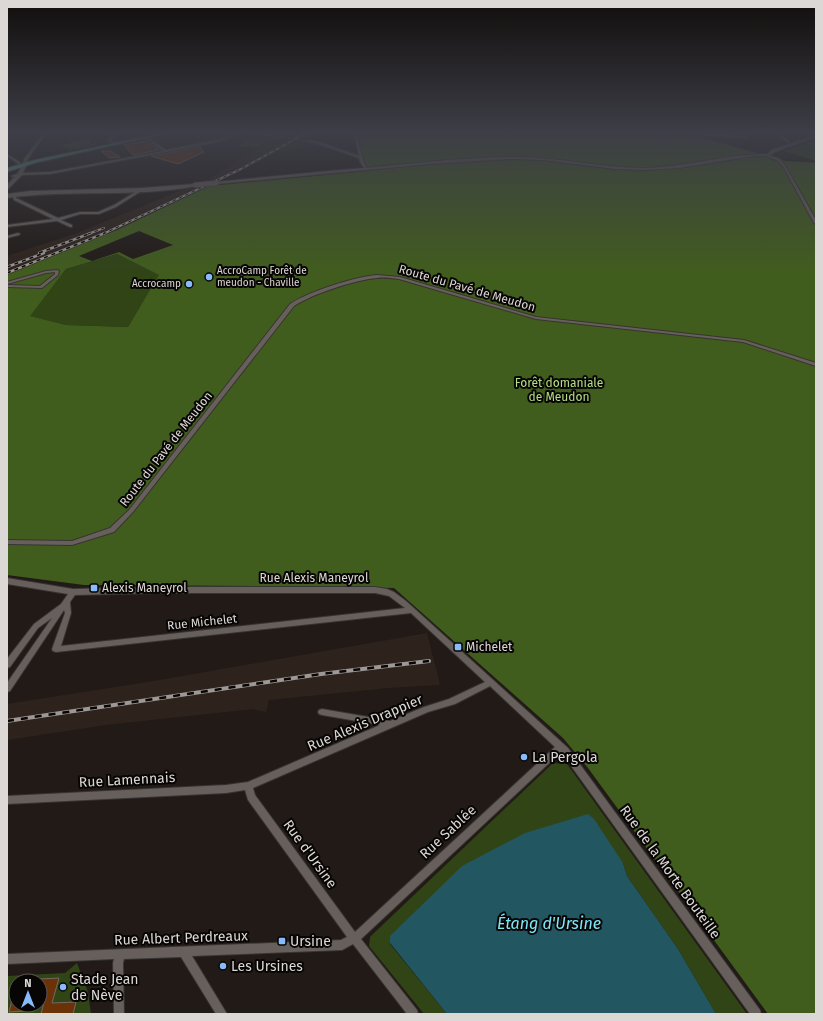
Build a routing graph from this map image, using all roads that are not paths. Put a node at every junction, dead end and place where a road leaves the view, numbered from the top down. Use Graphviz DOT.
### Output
graph roads {
  1 [pos="14,181"];
  2 [pos="240,181"];
  3 [pos="792,181"];
  4 [pos="7,188"];
  5 [pos="141,190"];
  6 [pos="11,197"];
  7 [pos="58,220"];
  8 [pos="816,223"];
  9 [pos="8,225"];
  10 [pos="71,226"];
  11 [pos="18,234"];
  12 [pos="7,237"];
  13 [pos="7,283"];
  14 [pos="7,286"];
  15 [pos="816,365"];
  16 [pos="7,542"];
  17 [pos="7,581"];
  18 [pos="73,592"];
  19 [pos="67,602"];
  20 [pos="412,610"];
  21 [pos="10,657"];
  22 [pos="7,665"];
  23 [pos="490,682"];
  24 [pos="7,689"];
  25 [pos="322,712"];
  26 [pos="388,726"];
  27 [pos="561,747"];
  28 [pos="248,786"];
  29 [pos="7,800"];
  30 [pos="354,938"];
  31 [pos="184,952"];
  32 [pos="120,954"];
  33 [pos="7,959"];
  34 [pos="119,1014"];
  35 [pos="222,1014"];
  36 [pos="413,1014"];
  37 [pos="756,1014"];
  1 -- 4 [label="main road"];
  2 -- 5 [label="main road, bridge"];
  3 -- 8 [label="street"];
  5 -- 6 [label="main road"];
  5 -- 7 [label="street"];
  6 -- 7 [label="street"];
  7 -- 9 [label="street"];
  7 -- 10 [label="street"];
  11 -- 12 [label="street"];
  13 -- 14 [label="street"];
  15 -- 16 [label="street, Route du Pavé de Meudon"];
  17 -- 18 [label="street, Rue Alexis Maneyrol"];
  18 -- 19 [label="street, Rue Michelet"];
  18 -- 20 [label="street, Rue Alexis Maneyrol"];
  19 -- 20 [label="street, Rue Michelet"];
  19 -- 21 [label="street"];
  19 -- 24 [label="street"];
  20 -- 23 [label="street, Rue Alexis Maneyrol"];
  21 -- 22 [label="street"];
  23 -- 26 [label="street, Rue Alexis Drappier"];
  23 -- 27 [label="street, Rue Alexis Maneyrol"];
  25 -- 26 [label="street"];
  26 -- 28 [label="street, Rue Alexis Drappier"];
  27 -- 30 [label="street, Rue Sablée"];
  27 -- 37 [label="street, Rue de la Morte Bouteille"];
  28 -- 29 [label="street, Rue Lamennais"];
  28 -- 30 [label="street, Rue d'Ursine"];
  30 -- 31 [label="street, Rue Albert Perdreaux"];
  30 -- 36 [label="street, Rue d'Ursine"];
  31 -- 32 [label="street, Rue Albert Perdreaux"];
  31 -- 35 [label="street"];
  32 -- 33 [label="street, Rue Albert Perdreaux"];
  32 -- 34 [label="street"];
}
